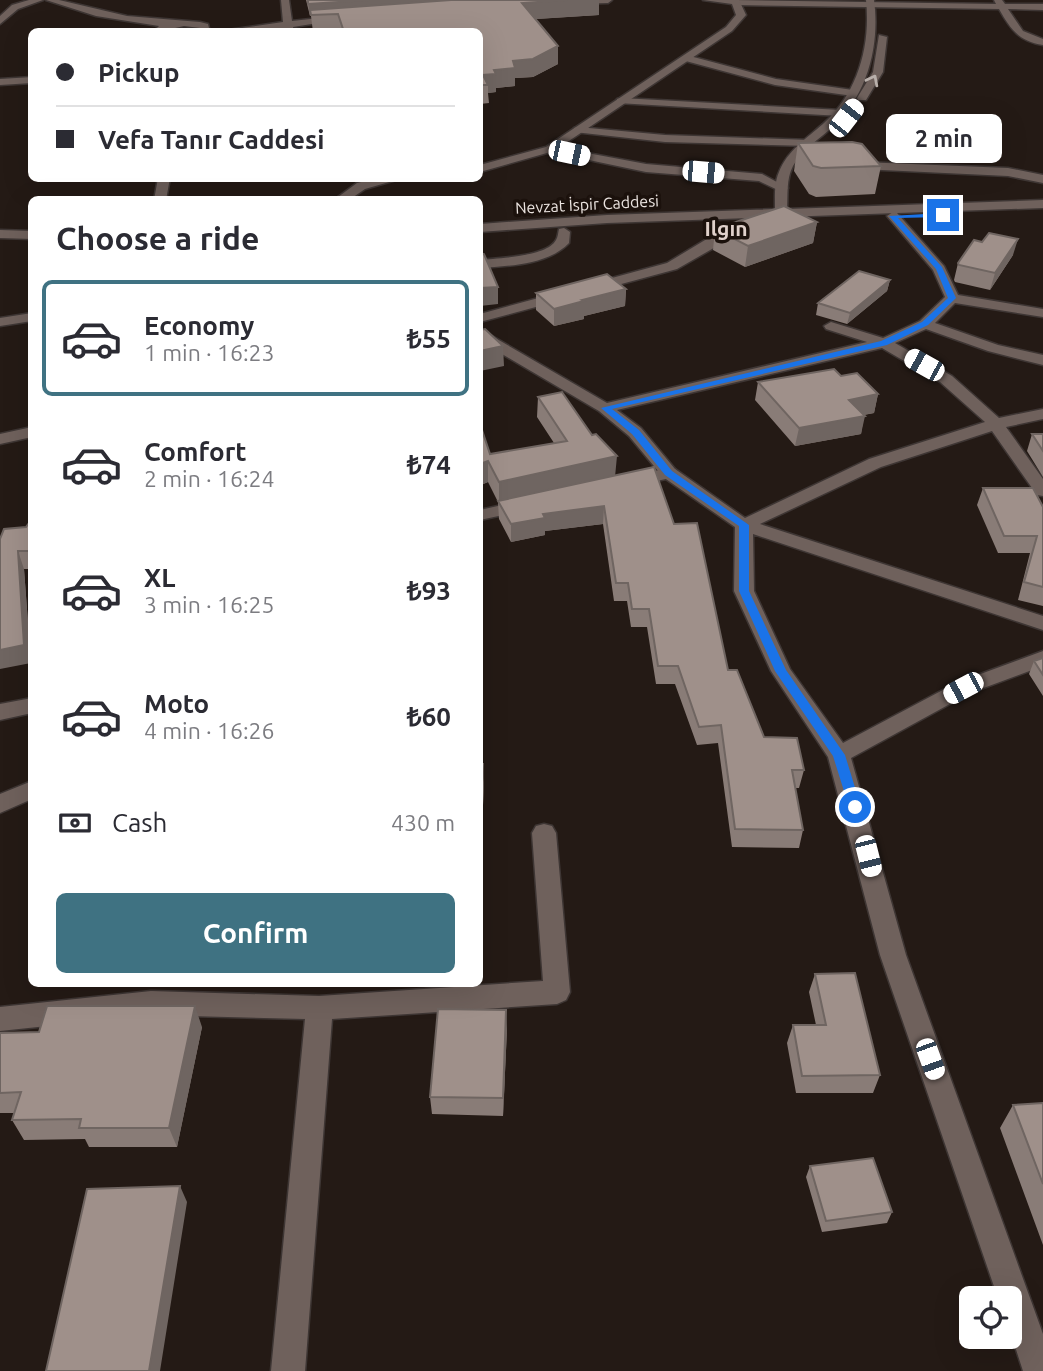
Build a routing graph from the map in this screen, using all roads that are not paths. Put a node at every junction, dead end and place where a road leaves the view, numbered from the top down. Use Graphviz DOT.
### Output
graph roads {
  1 [pos="39,0"];
  2 [pos="50,0"];
  3 [pos="285,0"];
  4 [pos="581,0"];
  5 [pos="608,0"];
  6 [pos="707,0"];
  7 [pos="735,1"];
  8 [pos="65,2"];
  9 [pos="871,2"];
  10 [pos="555,3"];
  11 [pos="884,3"];
  12 [pos="1000,3"];
  13 [pos="0,7"];
  14 [pos="15,7"];
  15 [pos="1043,7"];
  16 [pos="355,18"];
  17 [pos="0,21"];
  18 [pos="148,23"];
  19 [pos="175,24"];
  20 [pos="288,27"];
  21 [pos="154,28"];
  22 [pos="165,28"];
  23 [pos="199,28"];
  24 [pos="238,28"];
  25 [pos="1043,43"];
  26 [pos="686,58"];
  27 [pos="28,80"];
  28 [pos="0,82"];
  29 [pos="853,93"];
  30 [pos="621,101"];
  31 [pos="841,113"];
  32 [pos="578,130"];
  33 [pos="810,144"];
  34 [pos="550,149"];
  35 [pos="823,149"];
  36 [pos="848,160"];
  37 [pos="483,168"];
  38 [pos="1043,179"];
  39 [pos="353,182"];
  40 [pos="379,182"];
  41 [pos="361,186"];
  42 [pos="782,188"];
  43 [pos="346,196"];
  44 [pos="1043,204"];
  45 [pos="1043,214"];
  46 [pos="776,216"];
  47 [pos="893,216"];
  48 [pos="483,228"];
  49 [pos="564,232"];
  50 [pos="0,234"];
  51 [pos="28,235"];
  52 [pos="483,237"];
  53 [pos="0,243"];
  54 [pos="28,245"];
  55 [pos="483,264"];
  56 [pos="952,298"];
  57 [pos="1043,313"];
  58 [pos="483,317"];
  59 [pos="28,318"];
  60 [pos="0,322"];
  61 [pos="925,324"];
  62 [pos="831,326"];
  63 [pos="483,337"];
  64 [pos="884,343"];
  65 [pos="1043,360"];
  66 [pos="605,408"];
  67 [pos="1043,414"];
  68 [pos="996,424"];
  69 [pos="28,433"];
  70 [pos="0,439"];
  71 [pos="669,473"];
  72 [pos="611,486"];
  73 [pos="1043,491"];
  74 [pos="545,500"];
  75 [pos="483,514"];
  76 [pos="744,525"];
  77 [pos="1043,623"];
  78 [pos="1043,658"];
  79 [pos="28,706"];
  80 [pos="0,712"];
  81 [pos="839,755"];
  82 [pos="28,791"];
  83 [pos="0,804"];
  84 [pos="544,833"];
  85 [pos="156,993"];
  86 [pos="319,1008"];
  87 [pos="0,1019"];
  88 [pos="288,1371"];
  89 [pos="1040,1371"];
  1 -- 14 [label="street"];
  2 -- 8 [label="street"];
  3 -- 20 [label="street"];
  4 -- 5 [label="street"];
  4 -- 10 [label="street"];
  6 -- 7 [label="street"];
  7 -- 9 [label="street"];
  7 -- 26 [label="street"];
  8 -- 18 [label="street"];
  9 -- 11 [label="street"];
  9 -- 29 [label="street"];
  11 -- 12 [label="street"];
  33 -- 11 [label="street, one-way"];
  12 -- 15 [label="street"];
  12 -- 25 [label="street"];
  13 -- 14 [label="street"];
  14 -- 17 [label="street"];
  16 -- 20 [label="street"];
  18 -- 19 [label="street"];
  18 -- 21 [label="street"];
  19 -- 22 [label="street"];
  19 -- 23 [label="street"];
  20 -- 24 [label="street"];
  26 -- 29 [label="street"];
  26 -- 30 [label="street"];
  27 -- 28 [label="street"];
  29 -- 31 [label="street"];
  30 -- 31 [label="street"];
  30 -- 32 [label="street"];
  31 -- 33 [label="street"];
  32 -- 33 [label="street"];
  32 -- 34 [label="street"];
  33 -- 35 [label="street"];
  33 -- 42 [label="street"];
  34 -- 37 [label="street"];
  34 -- 42 [label="street"];
  36 -- 38 [label="street"];
  39 -- 41 [label="street"];
  40 -- 41 [label="street"];
  41 -- 43 [label="street"];
  42 -- 46 [label="street"];
  44 -- 46 [label="street"];
  45 -- 47 [label="street"];
  46 -- 47 [label="street"];
  46 -- 48 [label="street, Nevzat İspir Caddesi"];
  46 -- 49 [label="street, Nevzat İspir Caddesi"];
  46 -- 58 [label="street"];
  47 -- 56 [label="street"];
  49 -- 52 [label="street, Nevzat İspir Caddesi"];
  49 -- 55 [label="street"];
  50 -- 51 [label="street"];
  53 -- 54 [label="street"];
  56 -- 57 [label="street"];
  56 -- 61 [label="street"];
  59 -- 60 [label="street"];
  61 -- 64 [label="street"];
  61 -- 65 [label="street"];
  62 -- 64 [label="street"];
  63 -- 66 [label="street"];
  64 -- 66 [label="street"];
  64 -- 68 [label="street"];
  66 -- 71 [label="street"];
  67 -- 68 [label="street"];
  68 -- 73 [label="street"];
  68 -- 76 [label="street"];
  69 -- 70 [label="street"];
  71 -- 72 [label="street"];
  71 -- 76 [label="street"];
  74 -- 75 [label="street"];
  76 -- 77 [label="street"];
  76 -- 81 [label="street"];
  78 -- 81 [label="street"];
  79 -- 80 [label="street"];
  81 -- 89 [label="street"];
  82 -- 83 [label="street"];
  84 -- 86 [label="street"];
  85 -- 86 [label="street"];
  85 -- 87 [label="street"];
  86 -- 88 [label="street"];
}
